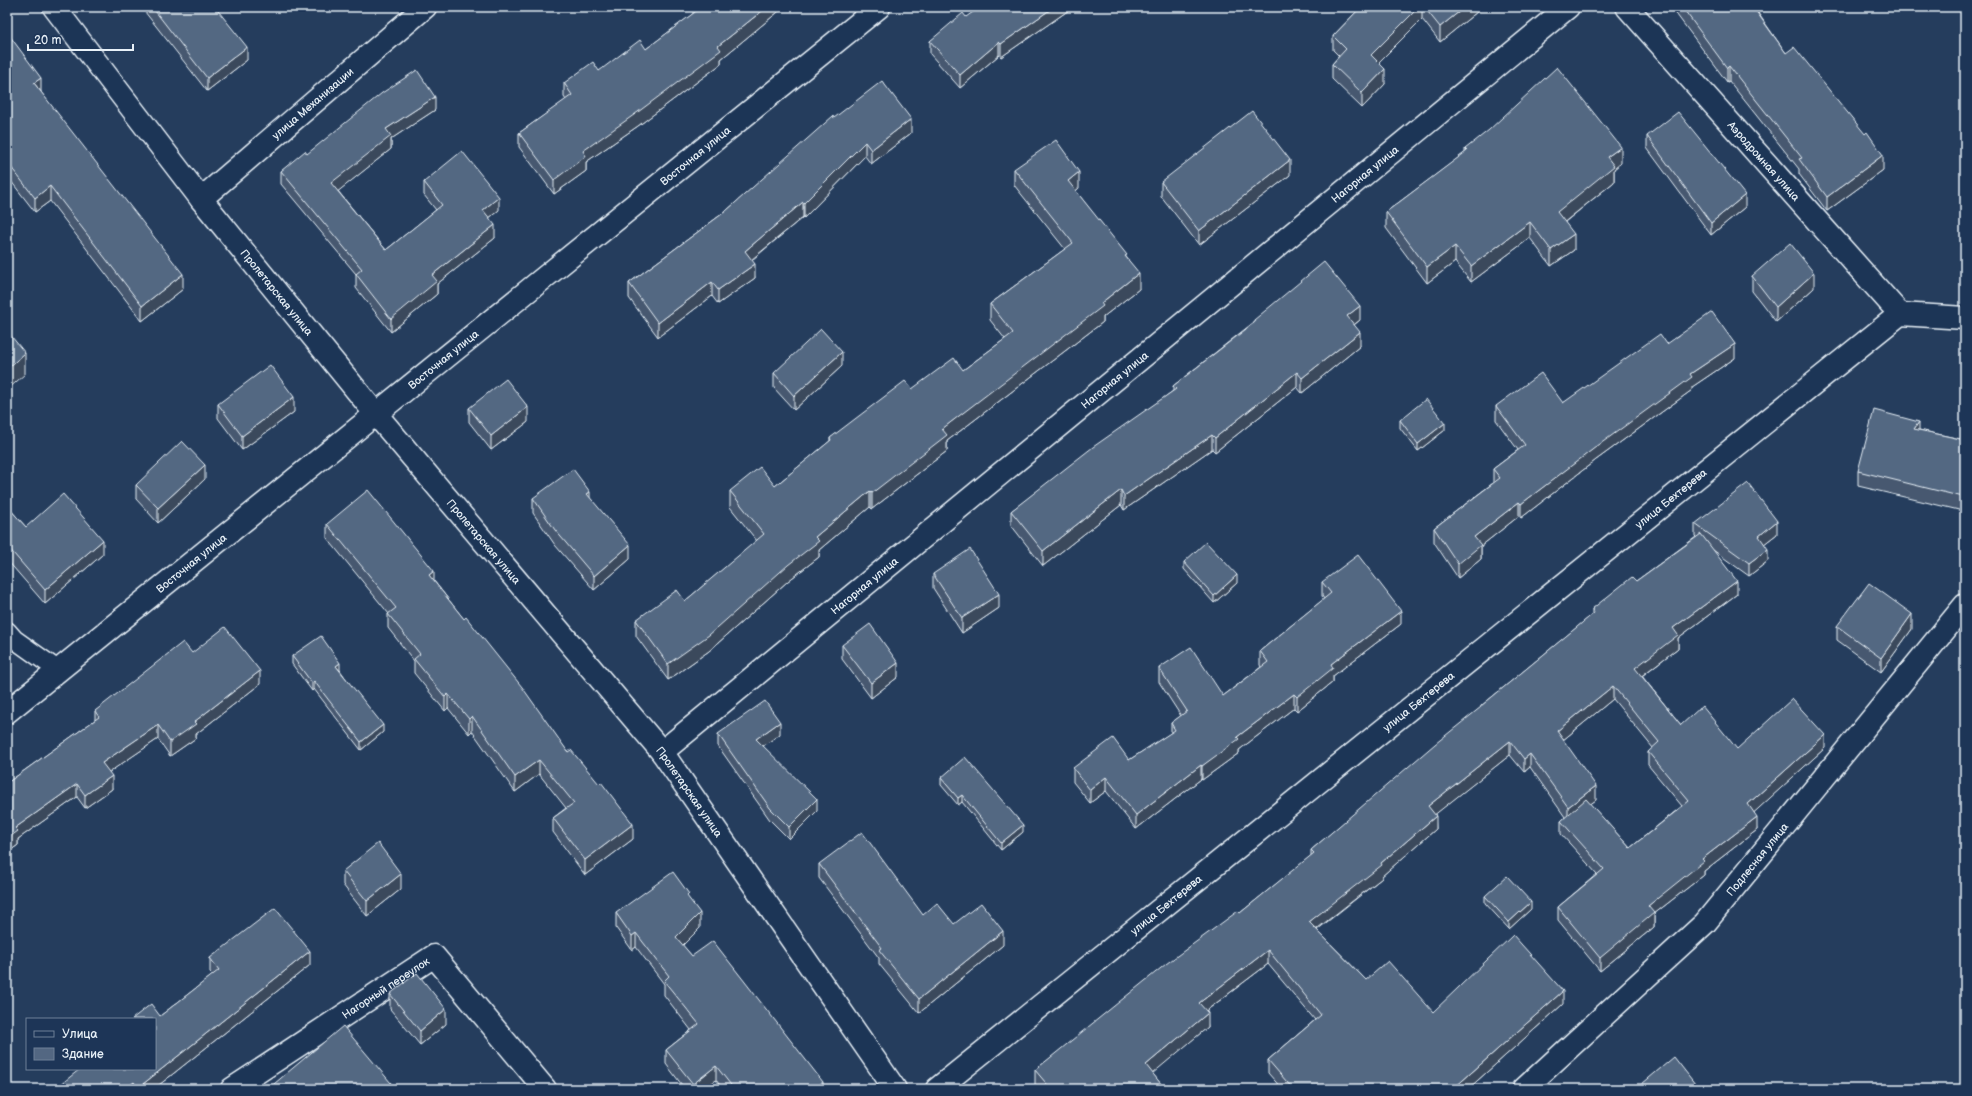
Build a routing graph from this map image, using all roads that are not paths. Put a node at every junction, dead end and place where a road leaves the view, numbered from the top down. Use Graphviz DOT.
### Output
graph roads {
  1 [pos="54,7"];
  2 [pos="425,7"];
  3 [pos="879,7"];
  4 [pos="1568,7"];
  5 [pos="1627,7"];
  6 [pos="200,199"];
  7 [pos="1900,314"];
  8 [pos="1965,318"];
  9 [pos="374,413"];
  10 [pos="1965,605"];
  11 [pos="7,630"];
  12 [pos="59,671"];
  13 [pos="7,712"];
  14 [pos="662,752"];
  15 [pos="232,1089"];
  16 [pos="545,1089"];
  17 [pos="895,1089"];
  18 [pos="937,1089"];
  19 [pos="1524,1089"];
  1 -- 6 [label="street, Пролетарская улица"];
  2 -- 6 [label="street, улица Механизации"];
  3 -- 9 [label="street, Восточная улица"];
  4 -- 14 [label="street, Нагорная улица"];
  5 -- 7 [label="street, Аэродромная улица"];
  6 -- 9 [label="street, Пролетарская улица"];
  7 -- 8 [label="street"];
  7 -- 18 [label="street, улица Бехтерева"];
  9 -- 12 [label="street, Восточная улица"];
  9 -- 14 [label="street, Пролетарская улица"];
  10 -- 19 [label="street, Подлесная улица"];
  11 -- 12 [label="lane"];
  12 -- 13 [label="street, Восточная улица"];
  14 -- 17 [label="street, Пролетарская улица"];
  15 -- 16 [label="street, Нагорный переулок"];
}
